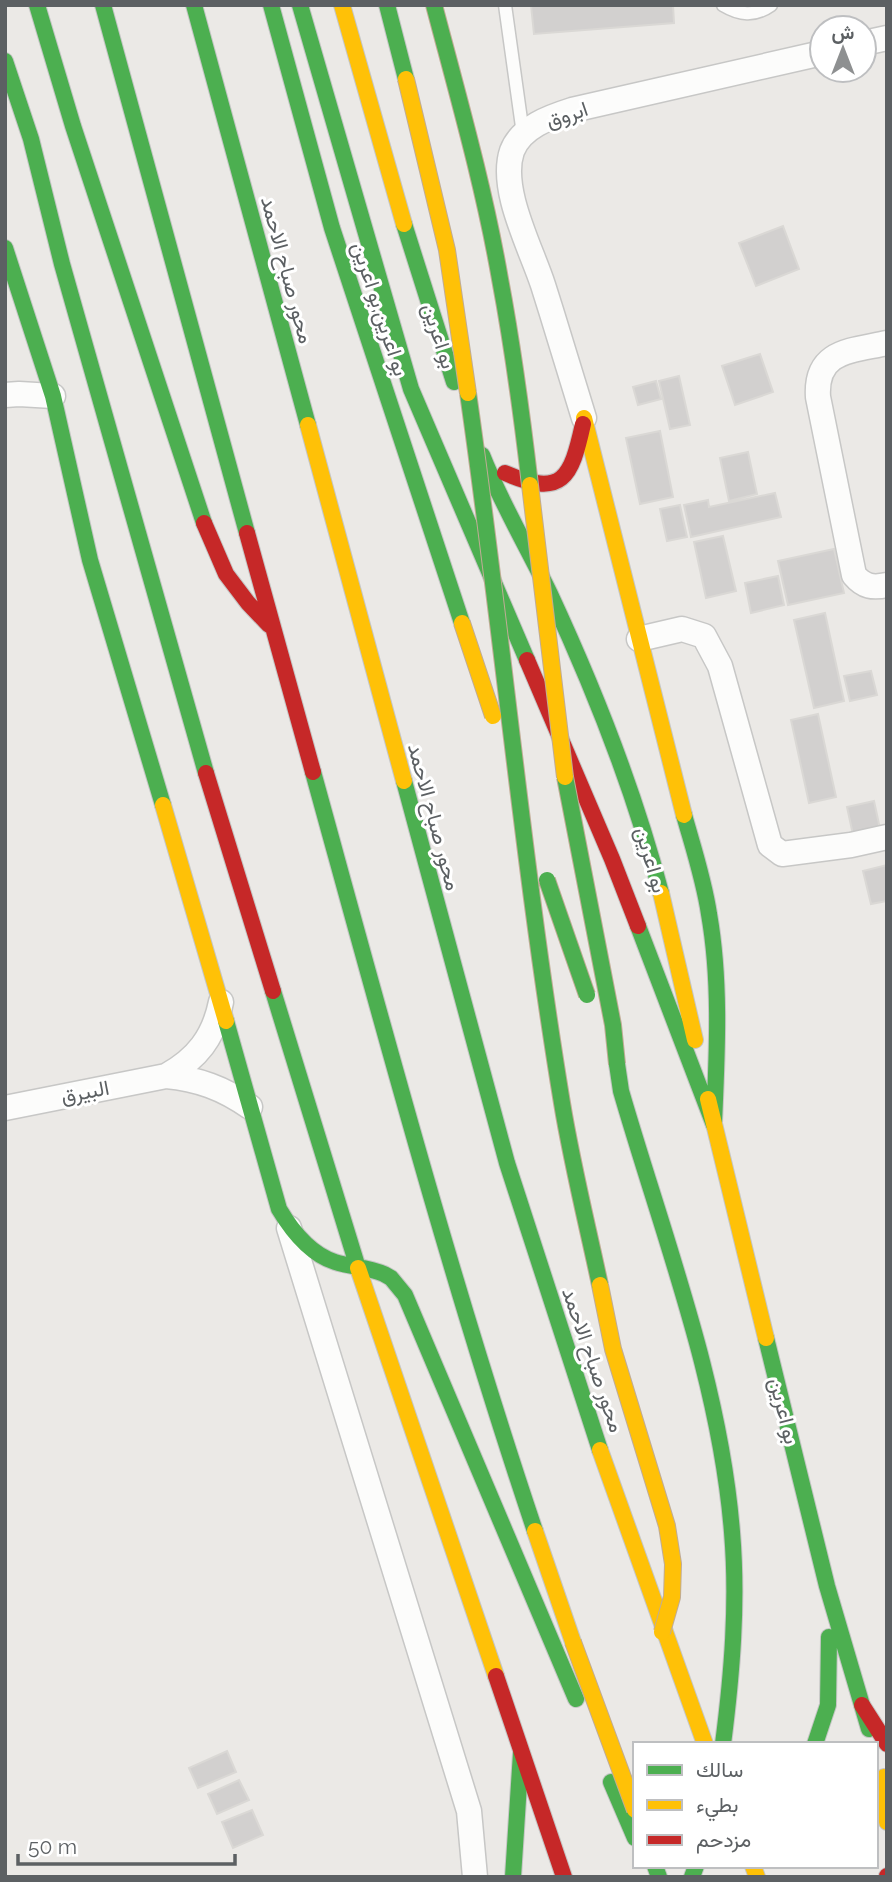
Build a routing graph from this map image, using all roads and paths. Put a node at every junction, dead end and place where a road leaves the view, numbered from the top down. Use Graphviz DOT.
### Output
graph roads {
  1 [pos="37,5"];
  2 [pos="103,5"];
  3 [pos="194,5"];
  4 [pos="271,5"];
  5 [pos="300,5"];
  6 [pos="342,5"];
  7 [pos="387,5"];
  8 [pos="434,5"];
  9 [pos="505,5"];
  10 [pos="723,5"];
  11 [pos="771,5"];
  12 [pos="808,56"];
  13 [pos="5,61"];
  14 [pos="523,134"];
  15 [pos="28,193"];
  16 [pos="5,248"];
  17 [pos="62,264"];
  18 [pos="887,343"];
  19 [pos="5,395"];
  20 [pos="53,396"];
  21 [pos="584,418"];
  22 [pos="485,463"];
  23 [pos="887,584"];
  24 [pos="276,633"];
  25 [pos="639,639"];
  26 [pos="887,837"];
  27 [pos="221,1002"];
  28 [pos="617,1064"];
  29 [pos="166,1076"];
  30 [pos="250,1107"];
  31 [pos="5,1108"];
  32 [pos="714,1125"];
  33 [pos="289,1227"];
  34 [pos="358,1268"];
  35 [pos="827,1586"];
  36 [pos="662,1632"];
  37 [pos="862,1705"];
  38 [pos="704,1742"];
  39 [pos="723,1742"];
  40 [pos="816,1742"];
  41 [pos="873,1742"];
  42 [pos="887,1744"];
  43 [pos="521,1753"];
  44 [pos="602,1760"];
  45 [pos="884,1776"];
  46 [pos="633,1792"];
  47 [pos="633,1805"];
  48 [pos="887,1822"];
  49 [pos="633,1833"];
  50 [pos="475,1877"];
  51 [pos="513,1877"];
  52 [pos="564,1877"];
  1 -- 24 [label="main road"];
  2 -- 24 [label="main road"];
  3 -- 36 [label="main road, محور صباح الاحمد"];
  4 -- 28 [label="main road, بو اعرين,بو اعرين, bridge"];
  5 -- 32 [label="main road"];
  6 -- 22 [label="main road, بو اعرين"];
  7 -- 36 [label="main road, bridge"];
  8 -- 28 [label="main road, bridge"];
  9 -- 14 [label="lane"];
  10 -- 11 [label="lane"];
  12 -- 14 [label="street, ابروق"];
  13 -- 17 [label="main road"];
  14 -- 21 [label="street, ابروق"];
  15 -- 17 [label="main road"];
  16 -- 20 [label="main road"];
  17 -- 34 [label="main road"];
  18 -- 23 [label="street"];
  19 -- 20 [label="street"];
  20 -- 27 [label="main road"];
  21 -- 22 [label="main road"];
  21 -- 25 [label="main road"];
  22 -- 32 [label="main road, بو اعرين"];
  24 -- 47 [label="main road, bridge"];
  25 -- 26 [label="street"];
  25 -- 32 [label="main road"];
  27 -- 29 [label="street, البيرق"];
  27 -- 30 [label="main road"];
  28 -- 39 [label="main road"];
  29 -- 30 [label="street, البيرق"];
  29 -- 31 [label="street, البيرق"];
  30 -- 33 [label="main road"];
  32 -- 35 [label="main road, بو اعرين"];
  33 -- 34 [label="main road"];
  33 -- 50 [label="street"];
  34 -- 43 [label="main road"];
  34 -- 44 [label="main road"];
  35 -- 37 [label="main road, بو اعرين"];
  35 -- 40 [label="main road"];
  36 -- 38 [label="main road, محور صباح الاحمد"];
  37 -- 41 [label="main road, بو اعرين"];
  37 -- 42 [label="main road"];
  43 -- 51 [label="main road"];
  43 -- 52 [label="main road"];
  44 -- 46 [label="main road"];
  44 -- 49 [label="main road"];
  45 -- 48 [label="main road"];
}
